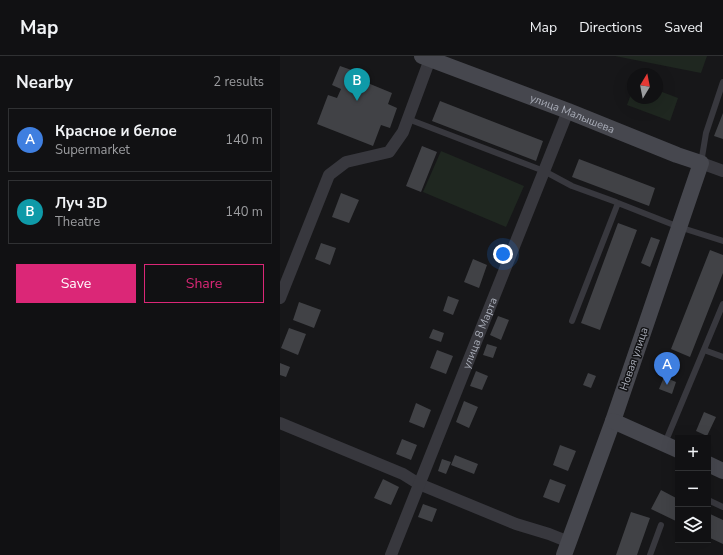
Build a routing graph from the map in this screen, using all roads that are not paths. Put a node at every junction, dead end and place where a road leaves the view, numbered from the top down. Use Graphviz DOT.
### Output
graph roads {
  1 [pos="426,58"];
  2 [pos="723,82"];
  3 [pos="568,111"];
  4 [pos="408,118"];
  5 [pos="701,163"];
  6 [pos="544,171"];
  7 [pos="723,171"];
  8 [pos="616,202"];
  9 [pos="679,226"];
  10 [pos="723,241"];
  11 [pos="280,298"];
  12 [pos="723,304"];
  13 [pos="572,321"];
  14 [pos="704,350"];
  15 [pos="723,357"];
  16 [pos="613,421"];
  17 [pos="280,423"];
  18 [pos="671,447"];
  19 [pos="711,465"];
  20 [pos="723,471"];
  21 [pos="419,484"];
  22 [pos="711,501"];
  23 [pos="723,507"];
  24 [pos="661,525"];
  25 [pos="566,548"];
  26 [pos="391,555"];
  27 [pos="650,555"];
  1 -- 3 [label="main road, улица Малышева"];
  1 -- 4 [label="street"];
  2 -- 5 [label="lane"];
  3 -- 5 [label="main road, улица Малышева"];
  3 -- 6 [label="street, улица 8 Марта"];
  4 -- 6 [label="lane"];
  4 -- 11 [label="street"];
  5 -- 7 [label="street, улица Малышева"];
  5 -- 9 [label="main road, Новая улица"];
  6 -- 8 [label="lane"];
  6 -- 21 [label="street, улица 8 Марта"];
  9 -- 10 [label="lane"];
  9 -- 13 [label="lane"];
  9 -- 16 [label="main road, Новая улица"];
  12 -- 14 [label="lane"];
  14 -- 15 [label="lane"];
  14 -- 18 [label="lane"];
  16 -- 18 [label="main road"];
  16 -- 25 [label="main road, Новая улица"];
  17 -- 21 [label="street"];
  19 -- 20 [label="main road"];
  21 -- 25 [label="street"];
  21 -- 26 [label="street, улица 8 Марта"];
  22 -- 23 [label="lane"];
  24 -- 27 [label="lane"];
}
